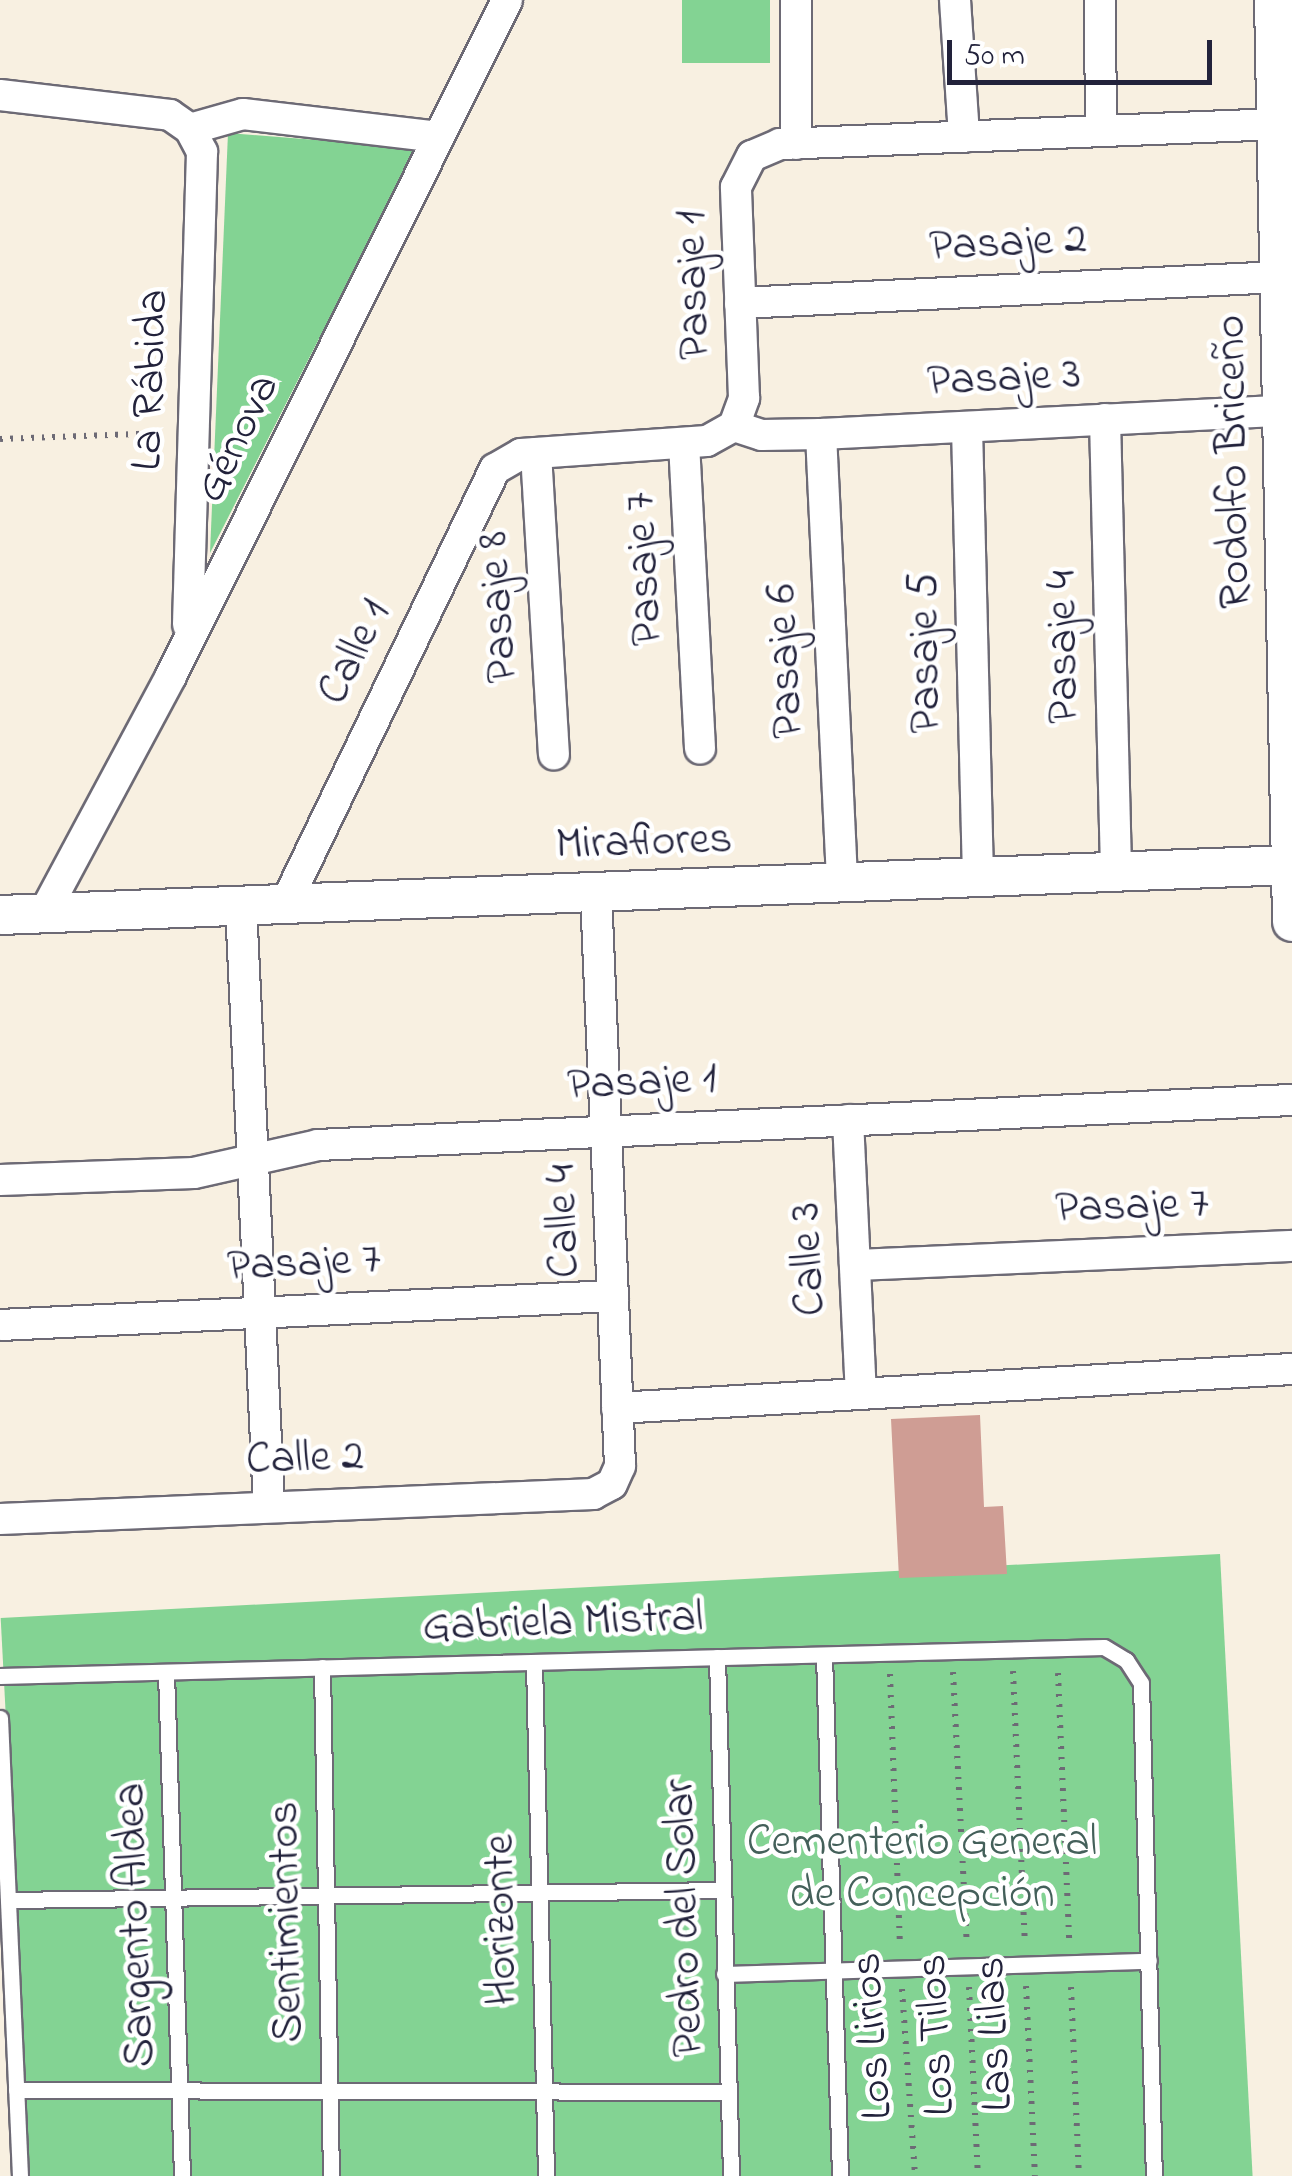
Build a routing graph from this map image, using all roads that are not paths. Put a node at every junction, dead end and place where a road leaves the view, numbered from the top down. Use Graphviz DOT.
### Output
graph roads {
  1 [pos="507,0"];
  2 [pos="796,0"];
  3 [pos="955,0"];
  4 [pos="1100,0"];
  5 [pos="1280,17"];
  6 [pos="0,94"];
  7 [pos="1276,124"];
  8 [pos="190,129"];
  9 [pos="1101,131"];
  10 [pos="439,137"];
  11 [pos="964,137"];
  12 [pos="796,144"];
  13 [pos="1279,277"];
  14 [pos="740,303"];
  15 [pos="1281,411"];
  16 [pos="1105,420"];
  17 [pos="734,426"];
  18 [pos="967,426"];
  19 [pos="822,434"];
  20 [pos="684,443"];
  21 [pos="528,454"];
  22 [pos="185,638"];
  23 [pos="700,750"];
  24 [pos="554,754"];
  25 [pos="1291,865"];
  26 [pos="1116,872"];
  27 [pos="978,878"];
  28 [pos="842,883"];
  29 [pos="596,893"];
  30 [pos="285,905"];
  31 [pos="241,906"];
  32 [pos="44,913"];
  33 [pos="0,915"];
  34 [pos="1292,922"];
  35 [pos="1292,1100"];
  36 [pos="848,1120"];
  37 [pos="606,1130"];
  38 [pos="255,1160"];
  39 [pos="0,1180"];
  40 [pos="1292,1246"];
  41 [pos="855,1265"];
  42 [pos="613,1296"];
  43 [pos="260,1312"];
  44 [pos="0,1325"];
  45 [pos="1292,1369"];
  46 [pos="861,1393"];
  47 [pos="617,1408"];
  48 [pos="612,1484"];
  49 [pos="269,1506"];
  50 [pos="0,1518"];
  51 [pos="824,1655"];
  52 [pos="717,1657"];
  53 [pos="534,1662"];
  54 [pos="322,1667"];
  55 [pos="166,1672"];
  56 [pos="0,1676"];
  57 [pos="0,1718"];
  58 [pos="540,1890"];
  59 [pos="720,1890"];
  60 [pos="323,1895"];
  61 [pos="176,1899"];
  62 [pos="8,1900"];
  63 [pos="1148,1961"];
  64 [pos="834,1972"];
  65 [pos="724,1974"];
  66 [pos="16,2090"];
  67 [pos="544,2090"];
  68 [pos="728,2092"];
  69 [pos="180,2093"];
  70 [pos="329,2094"];
  71 [pos="20,2176"];
  72 [pos="182,2176"];
  73 [pos="331,2176"];
  74 [pos="546,2176"];
  75 [pos="732,2176"];
  76 [pos="840,2176"];
  77 [pos="1154,2176"];
  1 -- 10 [label="street, Génova"];
  2 -- 12 [label="street"];
  3 -- 11 [label="street"];
  4 -- 9 [label="street"];
  5 -- 7 [label="street, Rodolfo Briceño"];
  6 -- 8 [label="street"];
  7 -- 9 [label="street, Pasaje 1"];
  7 -- 13 [label="street, Rodolfo Briceño"];
  8 -- 10 [label="street"];
  8 -- 22 [label="street, La Rábida"];
  9 -- 11 [label="street, Pasaje 1"];
  10 -- 22 [label="street, Génova"];
  11 -- 12 [label="street, Pasaje 1"];
  12 -- 14 [label="street, Pasaje 1"];
  13 -- 14 [label="street, Pasaje 2"];
  13 -- 15 [label="street, Rodolfo Briceño"];
  14 -- 17 [label="street, Pasaje 1"];
  15 -- 16 [label="street, Pasaje 3"];
  15 -- 25 [label="street, Rodolfo Briceño"];
  16 -- 18 [label="street, Pasaje 3"];
  16 -- 26 [label="street, Pasaje 4"];
  17 -- 19 [label="street, Pasaje 3"];
  17 -- 20 [label="street"];
  18 -- 19 [label="street, Pasaje 3"];
  18 -- 27 [label="street, Pasaje 5"];
  19 -- 28 [label="street, Pasaje 6"];
  20 -- 21 [label="street"];
  20 -- 23 [label="street, Pasaje 7"];
  21 -- 24 [label="street, Pasaje 8"];
  21 -- 30 [label="street, Calle 1"];
  22 -- 32 [label="street, Génova"];
  25 -- 26 [label="street, Miraflores"];
  25 -- 34 [label="street, Rodolfo Briceño"];
  26 -- 27 [label="street, Miraflores"];
  27 -- 28 [label="street, Miraflores"];
  28 -- 29 [label="street, Miraflores"];
  29 -- 30 [label="street, Miraflores"];
  29 -- 37 [label="street, Calle 4"];
  30 -- 31 [label="street, Miraflores"];
  31 -- 32 [label="street, Miraflores"];
  31 -- 38 [label="street"];
  32 -- 33 [label="street, Miraflores"];
  35 -- 36 [label="street, Pasaje 1"];
  36 -- 37 [label="street, Pasaje 1"];
  36 -- 41 [label="street, Calle 3"];
  37 -- 38 [label="street, Pasaje 1"];
  37 -- 42 [label="street, Calle 4"];
  38 -- 39 [label="street, Pasaje 1"];
  38 -- 43 [label="street"];
  40 -- 41 [label="street, Pasaje 7"];
  41 -- 46 [label="street, Calle 3"];
  42 -- 43 [label="street, Pasaje 7"];
  42 -- 47 [label="street, Calle 4"];
  43 -- 44 [label="street, Pasaje 7"];
  43 -- 49 [label="street"];
  45 -- 46 [label="street"];
  46 -- 47 [label="street"];
  47 -- 48 [label="street, Calle 4"];
  48 -- 49 [label="street, Calle 2"];
  49 -- 50 [label="street, Calle 2"];
  51 -- 52 [label="lane, Gabriela Mistral"];
  51 -- 63 [label="lane, Gabriela Mistral"];
  51 -- 64 [label="lane"];
  52 -- 53 [label="lane, Gabriela Mistral"];
  52 -- 59 [label="lane, Pedro del Solar"];
  53 -- 54 [label="lane, Gabriela Mistral"];
  53 -- 58 [label="lane, Horizonte"];
  54 -- 55 [label="lane, Gabriela Mistral"];
  54 -- 60 [label="lane, Sentimientos"];
  55 -- 56 [label="lane, Gabriela Mistral"];
  55 -- 61 [label="lane, Sargento Aldea"];
  57 -- 62 [label="lane"];
  58 -- 59 [label="lane"];
  58 -- 60 [label="lane"];
  58 -- 67 [label="lane, Horizonte"];
  59 -- 65 [label="lane, Pedro del Solar"];
  60 -- 61 [label="lane"];
  60 -- 70 [label="lane, Sentimientos"];
  61 -- 62 [label="lane"];
  61 -- 69 [label="lane, Sargento Aldea"];
  62 -- 66 [label="lane"];
  63 -- 64 [label="lane"];
  63 -- 77 [label="lane"];
  64 -- 65 [label="lane"];
  64 -- 76 [label="lane"];
  65 -- 68 [label="lane, Pedro del Solar"];
  66 -- 69 [label="lane"];
  66 -- 71 [label="lane"];
  67 -- 68 [label="lane"];
  67 -- 70 [label="lane"];
  67 -- 74 [label="lane, Horizonte"];
  68 -- 75 [label="lane, Pedro del Solar"];
  69 -- 70 [label="lane"];
  69 -- 72 [label="lane, Sargento Aldea"];
  70 -- 73 [label="lane, Sentimientos"];
}
